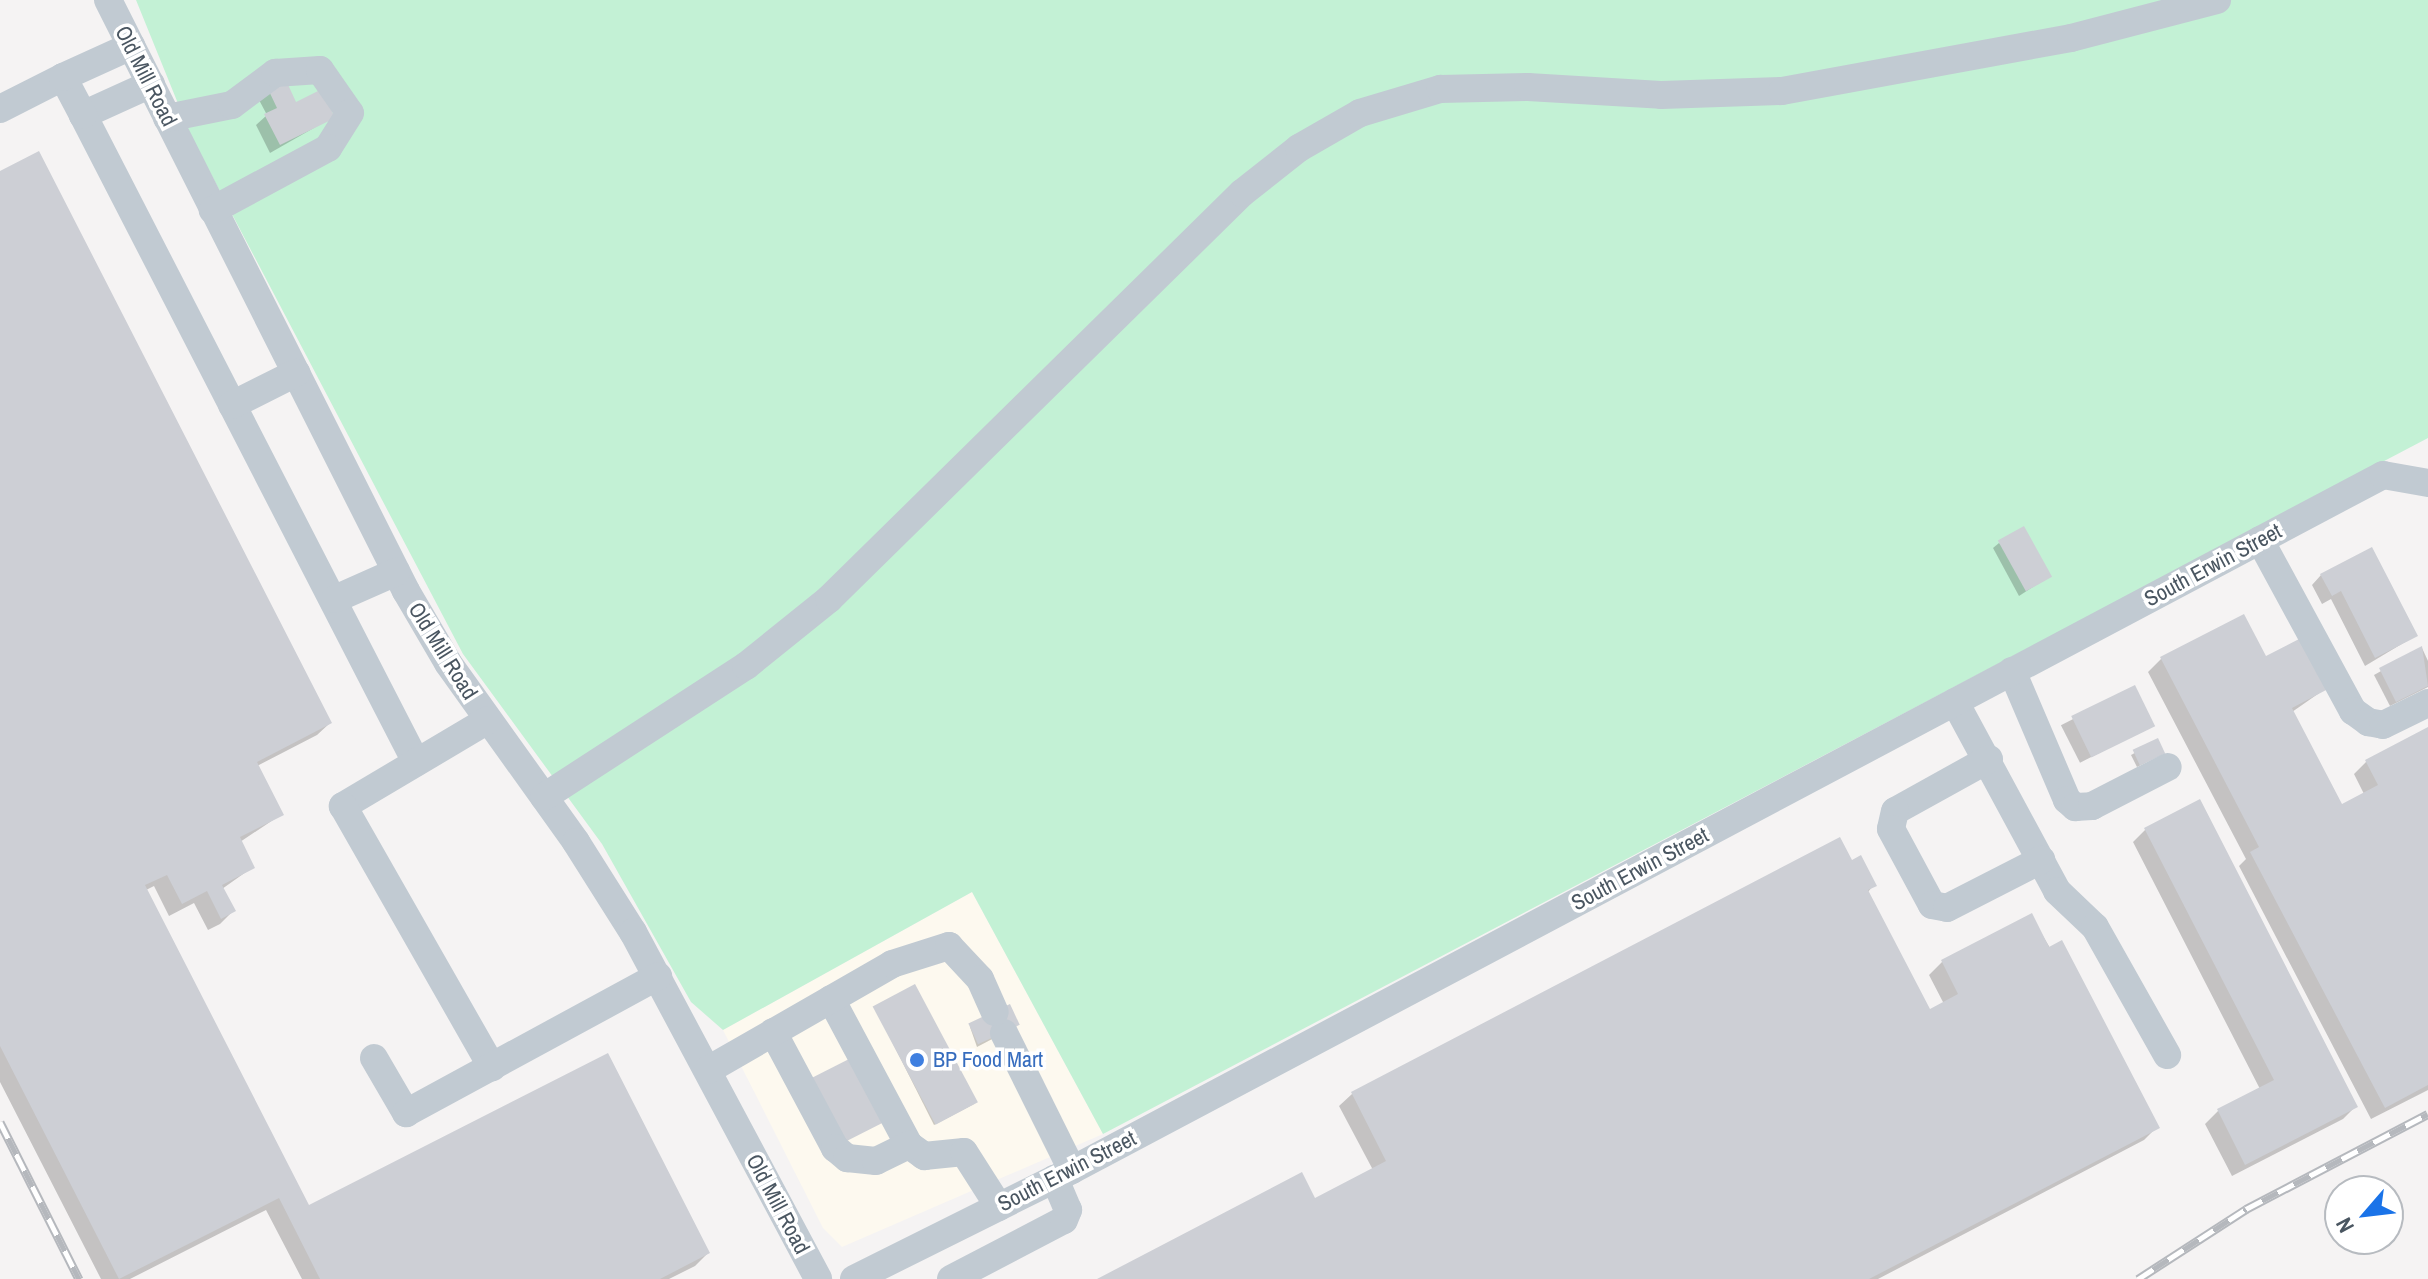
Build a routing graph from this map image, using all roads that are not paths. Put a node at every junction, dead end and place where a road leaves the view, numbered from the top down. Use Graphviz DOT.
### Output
graph roads {
  1 [pos="108,0"];
  2 [pos="2217,0"];
  3 [pos="131,46"];
  4 [pos="63,77"];
  5 [pos="151,84"];
  6 [pos="0,109"];
  7 [pos="83,115"];
  8 [pos="167,118"];
  9 [pos="213,210"];
  10 [pos="296,373"];
  11 [pos="232,405"];
  12 [pos="2428,483"];
  13 [pos="2260,540"];
  14 [pos="396,572"];
  15 [pos="335,599"];
  16 [pos="2012,671"];
  17 [pos="1955,702"];
  18 [pos="2428,703"];
  19 [pos="488,720"];
  20 [pos="1989,759"];
  21 [pos="416,762"];
  22 [pos="2168,767"];
  23 [pos="544,797"];
  24 [pos="2041,860"];
  25 [pos="658,976"];
  26 [pos="831,999"];
  27 [pos="773,1032"];
  28 [pos="2167,1055"];
  29 [pos="374,1058"];
  30 [pos="492,1067"];
  31 [pos="708,1070"];
  32 [pos="909,1145"];
  33 [pos="1064,1175"];
  34 [pos="999,1207"];
  35 [pos="874,1275"];
  36 [pos="818,1279"];
  37 [pos="951,1279"];
  1 -- 3 [label="street, Old Mill Road"];
  2 -- 23 [label="street"];
  3 -- 4 [label="street"];
  3 -- 5 [label="street, Old Mill Road"];
  4 -- 6 [label="street"];
  4 -- 7 [label="street"];
  5 -- 7 [label="street"];
  5 -- 8 [label="street, Old Mill Road"];
  7 -- 11 [label="street"];
  8 -- 9 [label="street, Old Mill Road"];
  8 -- 9 [label="street"];
  9 -- 10 [label="street, Old Mill Road"];
  10 -- 11 [label="street"];
  10 -- 14 [label="street, Old Mill Road"];
  11 -- 15 [label="street"];
  12 -- 13 [label="street, South Erwin Street"];
  13 -- 16 [label="street, South Erwin Street"];
  13 -- 18 [label="street"];
  14 -- 15 [label="street"];
  14 -- 19 [label="street, Old Mill Road"];
  15 -- 21 [label="street"];
  16 -- 17 [label="street, South Erwin Street"];
  16 -- 22 [label="street"];
  17 -- 20 [label="street"];
  17 -- 33 [label="street, South Erwin Street"];
  19 -- 21 [label="street"];
  19 -- 23 [label="street, Old Mill Road"];
  20 -- 24 [label="street"];
  20 -- 24 [label="street"];
  21 -- 30 [label="street"];
  23 -- 25 [label="street, Old Mill Road"];
  24 -- 28 [label="street"];
  25 -- 30 [label="street"];
  25 -- 31 [label="street, Old Mill Road"];
  26 -- 27 [label="street"];
  26 -- 32 [label="street"];
  26 -- 33 [label="street"];
  27 -- 31 [label="street"];
  27 -- 32 [label="street"];
  29 -- 30 [label="street"];
  31 -- 36 [label="street, Old Mill Road"];
  32 -- 34 [label="street"];
  33 -- 34 [label="street, South Erwin Street"];
  33 -- 37 [label="street"];
  34 -- 35 [label="street, South Erwin Street"];
}
